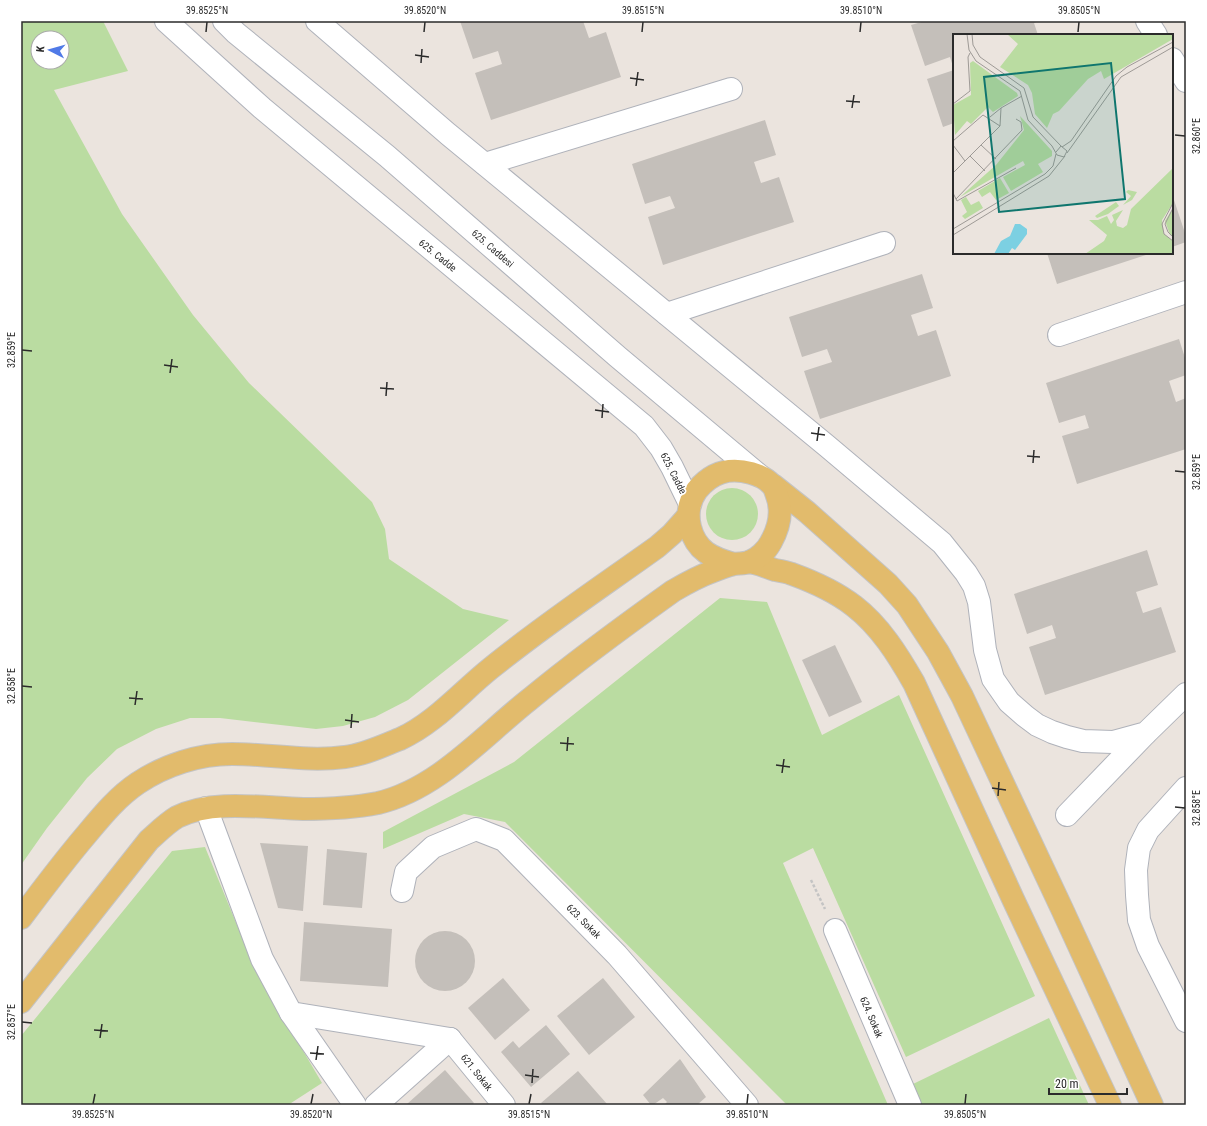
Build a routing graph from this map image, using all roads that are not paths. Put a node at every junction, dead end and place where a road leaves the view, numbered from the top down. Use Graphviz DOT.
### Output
graph roads {
  1 [pos="166,21"];
  2 [pos="224,21"];
  3 [pos="319,21"];
  4 [pos="1147,21"];
  5 [pos="1155,34"];
  6 [pos="1173,60"];
  7 [pos="1186,80"];
  8 [pos="1186,84"];
  9 [pos="731,89"];
  10 [pos="1173,90"];
  11 [pos="485,164"];
  12 [pos="884,243"];
  13 [pos="1186,292"];
  14 [pos="667,314"];
  15 [pos="1059,335"];
  16 [pos="766,480"];
  17 [pos="689,510"];
  18 [pos="741,563"];
  19 [pos="1186,694"];
  20 [pos="1146,733"];
  21 [pos="1186,788"];
  22 [pos="206,808"];
  23 [pos="1067,815"];
  24 [pos="402,890"];
  25 [pos="21,918"];
  26 [pos="835,930"];
  27 [pos="21,1002"];
  28 [pos="291,1013"];
  29 [pos="1186,1021"];
  30 [pos="450,1039"];
  31 [pos="742,1103"];
  32 [pos="355,1105"];
  33 [pos="376,1105"];
  34 [pos="504,1105"];
  35 [pos="910,1105"];
  36 [pos="1110,1105"];
  37 [pos="1152,1105"];
  1 -- 17 [label="street, 625. Cadde"];
  2 -- 16 [label="street, 625. Caddesi"];
  3 -- 11 [label="street"];
  4 -- 5 [label="street"];
  6 -- 7 [label="street"];
  8 -- 10 [label="street"];
  9 -- 11 [label="street"];
  11 -- 14 [label="street"];
  12 -- 14 [label="street"];
  13 -- 15 [label="street"];
  14 -- 20 [label="street"];
  16 -- 17 [label="main road"];
  16 -- 18 [label="main road"];
  16 -- 37 [label="main road"];
  17 -- 18 [label="main road"];
  17 -- 25 [label="main road"];
  18 -- 22 [label="main road"];
  18 -- 36 [label="main road"];
  19 -- 20 [label="street"];
  20 -- 23 [label="street"];
  21 -- 29 [label="street"];
  22 -- 27 [label="main road"];
  22 -- 28 [label="street"];
  24 -- 31 [label="street, 623. Sokak"];
  26 -- 35 [label="street, 624. Sokak"];
  28 -- 30 [label="street"];
  28 -- 32 [label="street"];
  30 -- 33 [label="street"];
  30 -- 34 [label="street, 621. Sokak"];
}
